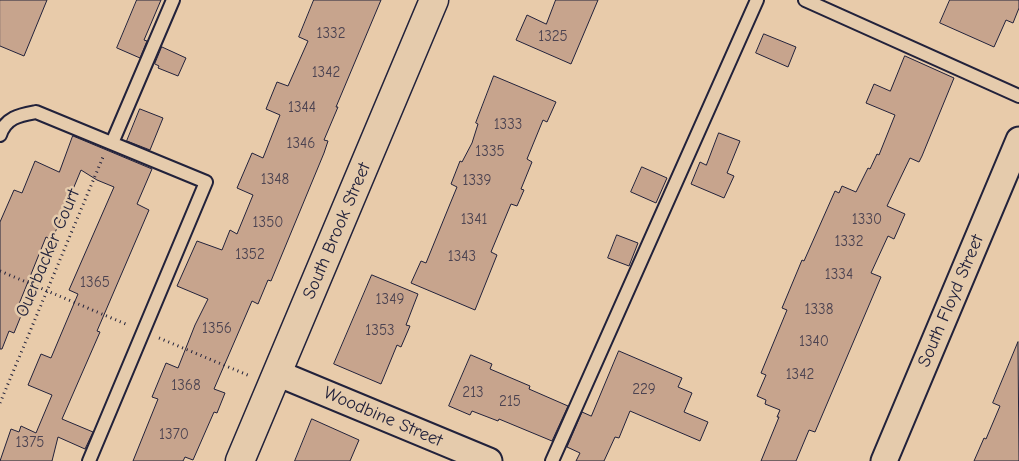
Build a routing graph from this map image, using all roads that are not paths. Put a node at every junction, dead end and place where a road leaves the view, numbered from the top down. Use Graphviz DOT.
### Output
graph roads {
  1 [pos="173,0"];
  2 [pos="434,0"];
  3 [pos="757,0"];
  4 [pos="805,0"];
  5 [pos="1019,96"];
  6 [pos="0,135"];
  7 [pos="1019,140"];
  8 [pos="110,143"];
  9 [pos="277,373"];
  10 [pos="462,456"];
  11 [pos="89,461"];
  12 [pos="240,461"];
  13 [pos="488,461"];
  14 [pos="552,461"];
  15 [pos="884,461"];
  1 -- 8 [label="lane"];
  2 -- 9 [label="street, South Brook Street"];
  3 -- 14 [label="lane"];
  4 -- 5 [label="lane"];
  6 -- 8 [label="lane"];
  7 -- 15 [label="street, South Floyd Street"];
  8 -- 11 [label="lane"];
  9 -- 10 [label="street, Woodbine Street"];
  9 -- 12 [label="street, South Brook Street"];
  10 -- 13 [label="street, Woodbine Street"];
}
